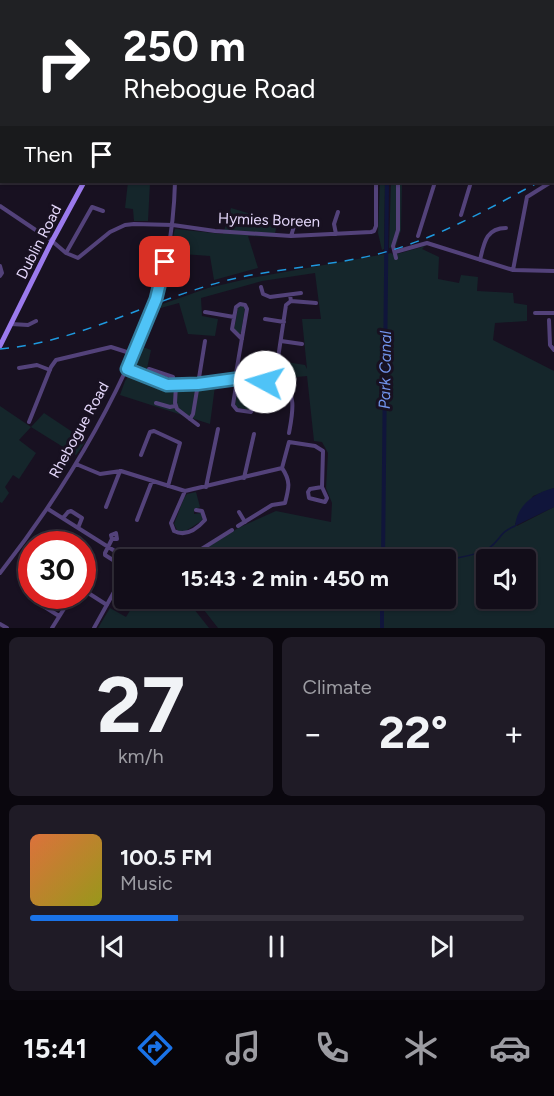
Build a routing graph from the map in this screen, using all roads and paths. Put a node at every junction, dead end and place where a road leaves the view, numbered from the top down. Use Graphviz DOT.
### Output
graph roads {
  1 [pos="83,183"];
  2 [pos="175,183"];
  3 [pos="376,183"];
  4 [pos="398,183"];
  5 [pos="435,183"];
  6 [pos="471,183"];
  7 [pos="548,183"];
  8 [pos="0,206"];
  9 [pos="103,211"];
  10 [pos="338,212"];
  11 [pos="460,215"];
  12 [pos="296,220"];
  13 [pos="173,225"];
  14 [pos="506,228"];
  15 [pos="336,234"];
  16 [pos="291,236"];
  17 [pos="418,236"];
  18 [pos="52,241"];
  19 [pos="66,253"];
  20 [pos="480,260"];
  21 [pos="0,266"];
  22 [pos="513,270"];
  23 [pos="554,271"];
  24 [pos="0,276"];
  25 [pos="261,287"];
  26 [pos="301,293"];
  27 [pos="290,294"];
  28 [pos="291,301"];
  29 [pos="316,303"];
  30 [pos="205,312"];
  31 [pos="535,313"];
  32 [pos="554,313"];
  33 [pos="234,317"];
  34 [pos="265,319"];
  35 [pos="549,320"];
  36 [pos="36,321"];
  37 [pos="284,322"];
  38 [pos="11,324"];
  39 [pos="242,339"];
  40 [pos="205,341"];
  41 [pos="281,341"];
  42 [pos="302,344"];
  43 [pos="0,346"];
  44 [pos="554,350"];
  45 [pos="133,354"];
  46 [pos="260,354"];
  47 [pos="278,358"];
  48 [pos="19,368"];
  49 [pos="127,369"];
  50 [pos="149,369"];
  51 [pos="50,370"];
  52 [pos="161,374"];
  53 [pos="173,377"];
  54 [pos="236,379"];
  55 [pos="280,380"];
  56 [pos="159,381"];
  57 [pos="258,381"];
  58 [pos="198,384"];
  59 [pos="176,385"];
  60 [pos="197,390"];
  61 [pos="156,403"];
  62 [pos="175,406"];
  63 [pos="190,419"];
  64 [pos="29,422"];
  65 [pos="198,425"];
  66 [pos="218,429"];
  67 [pos="288,433"];
  68 [pos="254,434"];
  69 [pos="141,455"];
  70 [pos="76,464"];
  71 [pos="282,468"];
  72 [pos="121,471"];
  73 [pos="244,478"];
  74 [pos="152,481"];
  75 [pos="168,486"];
  76 [pos="206,487"];
  77 [pos="322,487"];
  78 [pos="185,491"];
  79 [pos="106,507"];
  80 [pos="48,509"];
  81 [pos="196,510"];
  82 [pos="240,512"];
  83 [pos="63,518"];
  84 [pos="137,520"];
  85 [pos="245,522"];
  86 [pos="238,526"];
  87 [pos="78,528"];
  88 [pos="232,530"];
  89 [pos="112,539"];
  90 [pos="108,546"];
  91 [pos="201,549"];
  92 [pos="114,550"];
  93 [pos="114,561"];
  94 [pos="0,573"];
  95 [pos="114,592"];
  96 [pos="96,598"];
  97 [pos="107,605"];
  98 [pos="48,609"];
  99 [pos="64,609"];
  100 [pos="59,616"];
  101 [pos="0,624"];
  102 [pos="7,628"];
  103 [pos="52,628"];
  104 [pos="94,628"];
  1 -- 18 [label="main road, Dublin Road"];
  2 -- 13 [label="street, Rhebogue Road"];
  3 -- 15 [label="street, Hymies Boreen"];
  4 -- 20 [label="street"];
  5 -- 17 [label="street"];
  6 -- 11 [label="street"];
  7 -- 22 [label="street"];
  8 -- 18 [label="street"];
  9 -- 19 [label="street"];
  10 -- 15 [label="street"];
  12 -- 16 [label="street"];
  13 -- 16 [label="street, Hymies Boreen"];
  13 -- 19 [label="street, Hymies Boreen"];
  13 -- 45 [label="street, Rhebogue Road"];
  14 -- 20 [label="street"];
  15 -- 16 [label="street, Hymies Boreen"];
  18 -- 19 [label="street"];
  18 -- 38 [label="main road, Dublin Road"];
  20 -- 22 [label="street"];
  21 -- 24 [label="street"];
  22 -- 23 [label="street"];
  25 -- 27 [label="street"];
  26 -- 27 [label="street"];
  27 -- 28 [label="street"];
  28 -- 29 [label="street"];
  28 -- 37 [label="street"];
  30 -- 33 [label="street"];
  31 -- 32 [label="street"];
  33 -- 39 [label="street"];
  33 -- 39 [label="street"];
  34 -- 37 [label="street"];
  35 -- 44 [label="street"];
  36 -- 38 [label="street"];
  37 -- 41 [label="street"];
  38 -- 43 [label="main road, Dublin Road"];
  39 -- 54 [label="street"];
  40 -- 58 [label="street"];
  41 -- 42 [label="street"];
  41 -- 47 [label="street"];
  45 -- 49 [label="street, Rhebogue Road"];
  45 -- 51 [label="street"];
  46 -- 47 [label="street"];
  47 -- 55 [label="street"];
  48 -- 51 [label="street"];
  49 -- 56 [label="street"];
  49 -- 70 [label="street, Rhebogue Road"];
  50 -- 52 [label="street"];
  51 -- 64 [label="street"];
  52 -- 53 [label="street"];
  52 -- 56 [label="street"];
  54 -- 57 [label="street"];
  54 -- 57 [label="street"];
  54 -- 58 [label="street"];
  55 -- 57 [label="street"];
  55 -- 67 [label="street"];
  56 -- 59 [label="street"];
  58 -- 59 [label="street"];
  59 -- 62 [label="street"];
  60 -- 63 [label="street"];
  61 -- 62 [label="street"];
  62 -- 63 [label="street"];
  63 -- 65 [label="street"];
  66 -- 76 [label="street"];
  68 -- 73 [label="street"];
  69 -- 75 [label="street"];
  70 -- 72 [label="street"];
  70 -- 80 [label="street, Rhebogue Road"];
  71 -- 73 [label="street"];
  71 -- 77 [label="street"];
  71 -- 85 [label="street"];
  72 -- 74 [label="street"];
  72 -- 79 [label="street"];
  73 -- 76 [label="street"];
  74 -- 75 [label="street"];
  74 -- 84 [label="street"];
  75 -- 78 [label="street"];
  76 -- 78 [label="street"];
  77 -- 77 [label="street"];
  78 -- 81 [label="street"];
  80 -- 83 [label="street"];
  80 -- 94 [label="street, Rhebogue Road"];
  82 -- 85 [label="street"];
  83 -- 87 [label="street"];
  83 -- 87 [label="street"];
  85 -- 86 [label="street"];
  87 -- 90 [label="street"];
  88 -- 91 [label="street"];
  89 -- 90 [label="street"];
  90 -- 92 [label="street"];
  90 -- 93 [label="street"];
  95 -- 97 [label="street"];
  96 -- 97 [label="street"];
  97 -- 104 [label="street"];
  98 -- 100 [label="street"];
  99 -- 100 [label="street"];
  100 -- 103 [label="street"];
  101 -- 102 [label="street"];
}
